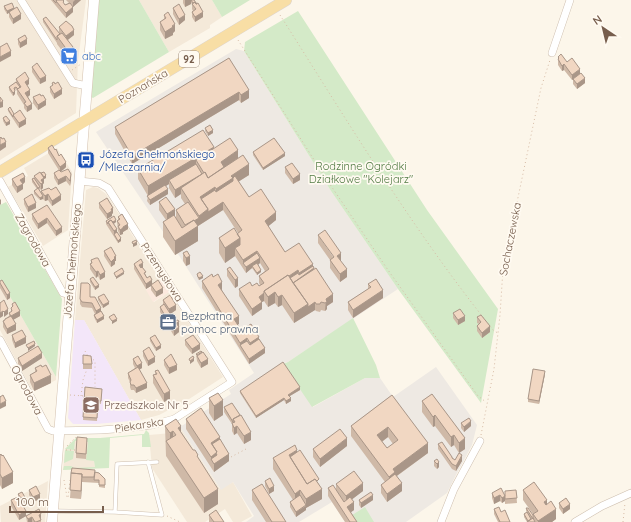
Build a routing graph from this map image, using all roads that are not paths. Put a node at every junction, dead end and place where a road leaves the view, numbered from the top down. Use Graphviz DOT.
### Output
graph roads {
  1 [pos="21,0"];
  2 [pos="94,0"];
  3 [pos="286,0"];
  4 [pos="570,0"];
  5 [pos="552,53"];
  6 [pos="87,86"];
  7 [pos="84,122"];
  8 [pos="0,172"];
  9 [pos="0,181"];
  10 [pos="78,181"];
  11 [pos="70,295"];
  12 [pos="0,340"];
  13 [pos="232,382"];
  14 [pos="59,431"];
  15 [pos="480,442"];
  16 [pos="148,462"];
  17 [pos="157,462"];
  18 [pos="631,494"];
  19 [pos="53,511"];
  20 [pos="115,512"];
  21 [pos="52,522"];
  22 [pos="441,522"];
  23 [pos="575,522"];
  1 -- 6 [label="street"];
  2 -- 6 [label="street, Józefa Chełmońskiego"];
  3 -- 7 [label="main road, Poznańska / 92"];
  4 -- 5 [label="street"];
  6 -- 7 [label="street, Józefa Chełmońskiego"];
  7 -- 8 [label="main road, Poznańska / 92"];
  7 -- 10 [label="street, Józefa Chełmońskiego"];
  9 -- 11 [label="street, Zagrodowa"];
  10 -- 11 [label="street, Józefa Chełmońskiego"];
  10 -- 13 [label="street, Przemysłowa"];
  11 -- 14 [label="street, Józefa Chełmońskiego"];
  12 -- 14 [label="street, Ogrodowa"];
  13 -- 14 [label="street, Piekarska"];
  14 -- 19 [label="street, Józefa Chełmońskiego"];
  15 -- 22 [label="street"];
  16 -- 17 [label="lane"];
  16 -- 20 [label="lane"];
  16 -- 20 [label="lane"];
  18 -- 23 [label="street"];
  19 -- 20 [label="lane"];
  19 -- 21 [label="street, Józefa Chełmońskiego"];
}
